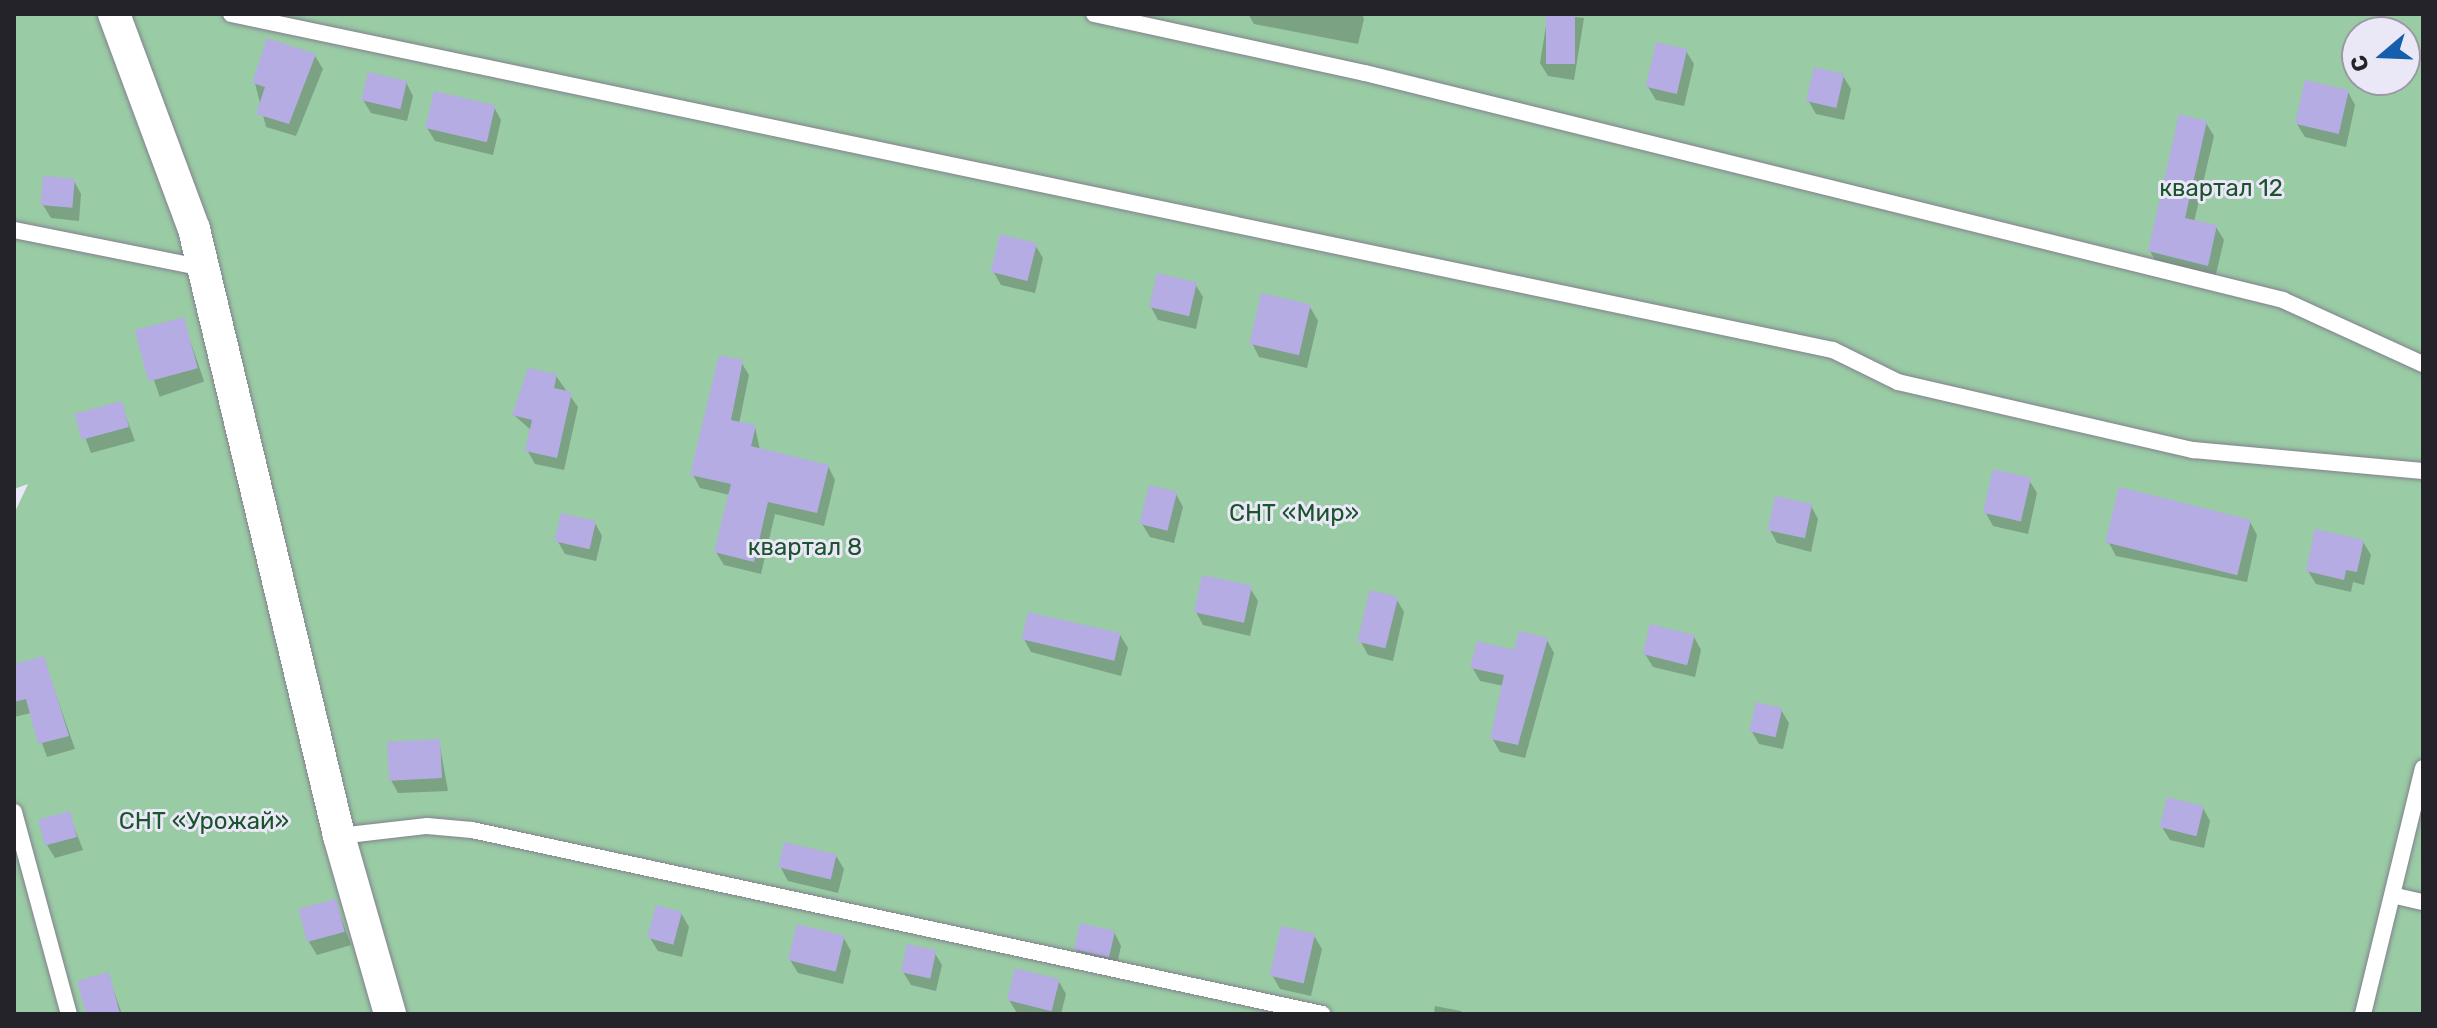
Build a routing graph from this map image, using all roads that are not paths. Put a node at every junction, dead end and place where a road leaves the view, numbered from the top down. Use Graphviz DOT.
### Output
graph roads {
  1 [pos="114,14"];
  2 [pos="231,14"];
  3 [pos="1094,14"];
  4 [pos="14,230"];
  5 [pos="204,268"];
  6 [pos="2423,364"];
  7 [pos="2423,471"];
  8 [pos="2423,768"];
  9 [pos="14,812"];
  10 [pos="339,836"];
  11 [pos="2396,896"];
  12 [pos="2423,902"];
  13 [pos="69,1014"];
  14 [pos="390,1014"];
  15 [pos="1322,1014"];
  16 [pos="2363,1014"];
  1 -- 5 [label="street"];
  2 -- 7 [label="lane"];
  3 -- 6 [label="lane"];
  4 -- 5 [label="lane"];
  5 -- 10 [label="street"];
  8 -- 11 [label="lane"];
  9 -- 13 [label="lane"];
  10 -- 14 [label="street"];
  10 -- 15 [label="lane"];
  11 -- 12 [label="lane"];
  11 -- 16 [label="lane"];
}
